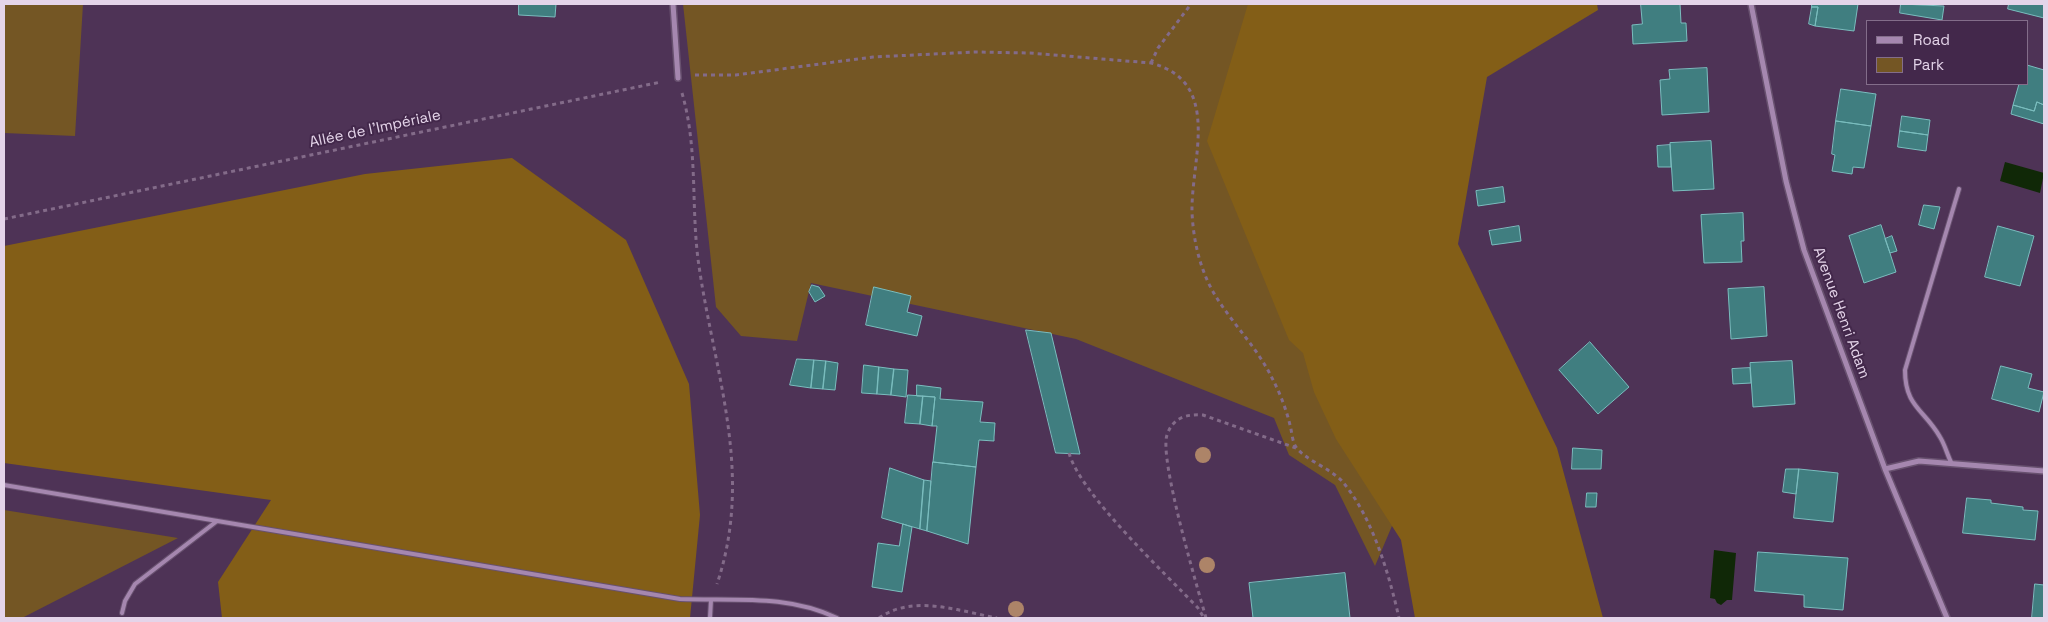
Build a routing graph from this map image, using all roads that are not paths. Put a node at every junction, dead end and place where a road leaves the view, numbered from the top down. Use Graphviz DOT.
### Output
graph roads {
  1 [pos="673,4"];
  2 [pos="1751,4"];
  3 [pos="678,78"];
  4 [pos="1959,189"];
  5 [pos="1951,462"];
  6 [pos="1885,469"];
  7 [pos="2044,471"];
  8 [pos="4,485"];
  9 [pos="217,521"];
  10 [pos="711,600"];
  11 [pos="122,613"];
  12 [pos="710,618"];
  13 [pos="837,618"];
  14 [pos="1947,618"];
  1 -- 3 [label="street"];
  2 -- 6 [label="street, Avenue Henri Adam"];
  4 -- 5 [label="lane"];
  5 -- 6 [label="street"];
  5 -- 7 [label="street"];
  6 -- 14 [label="street, Avenue Henri Adam"];
  8 -- 9 [label="lane"];
  9 -- 10 [label="lane"];
  9 -- 11 [label="lane"];
  10 -- 12 [label="lane"];
  10 -- 13 [label="lane"];
}
